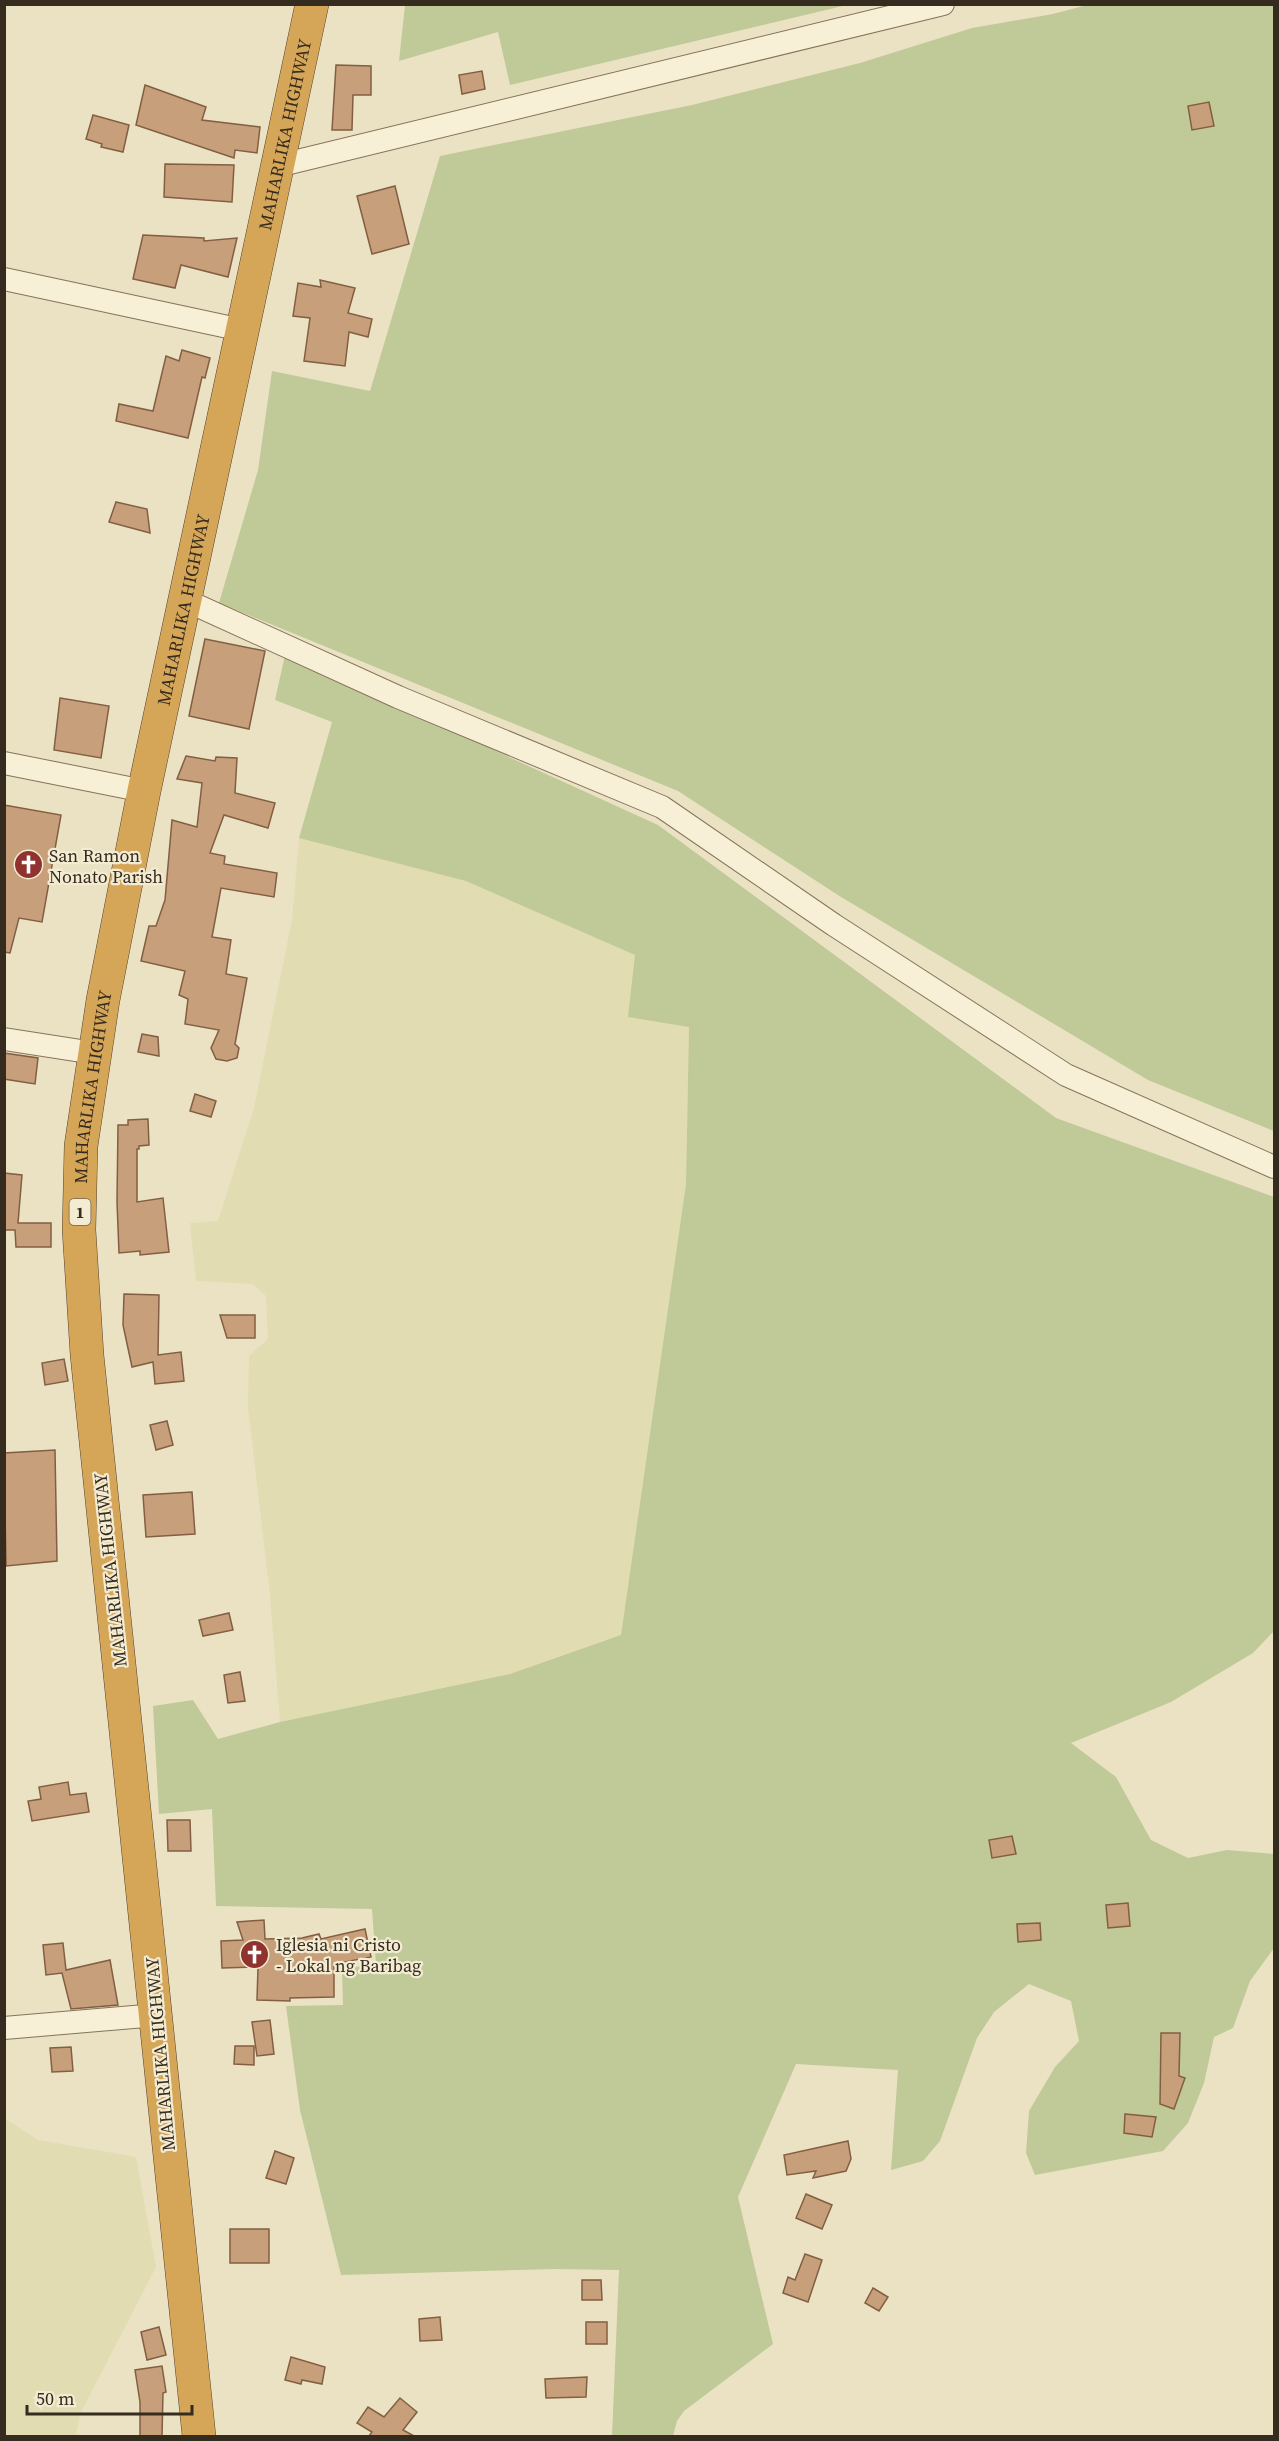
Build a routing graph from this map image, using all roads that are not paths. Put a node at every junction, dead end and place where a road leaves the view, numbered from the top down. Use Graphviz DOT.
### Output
graph roads {
  1 [pos="312,4"];
  2 [pos="943,4"];
  3 [pos="277,166"];
  4 [pos="4,279"];
  5 [pos="242,330"];
  6 [pos="185,600"];
  7 [pos="4,763"];
  8 [pos="144,790"];
  9 [pos="4,1039"];
  10 [pos="94,1053"];
  11 [pos="1275,1167"];
  12 [pos="157,2015"];
  13 [pos="4,2028"];
  14 [pos="199,2436"];
  1 -- 3 [label="highway, MAHARLIKA HIGHWAY / 1"];
  2 -- 3 [label="street"];
  3 -- 5 [label="highway, MAHARLIKA HIGHWAY / 1"];
  4 -- 5 [label="street"];
  5 -- 6 [label="highway, MAHARLIKA HIGHWAY / 1"];
  6 -- 8 [label="highway, MAHARLIKA HIGHWAY / 1"];
  6 -- 11 [label="street"];
  7 -- 8 [label="street"];
  8 -- 10 [label="highway, MAHARLIKA HIGHWAY / 1"];
  9 -- 10 [label="street"];
  10 -- 12 [label="highway, MAHARLIKA HIGHWAY / 1"];
  12 -- 13 [label="street"];
  12 -- 14 [label="highway, MAHARLIKA HIGHWAY / 1"];
}
